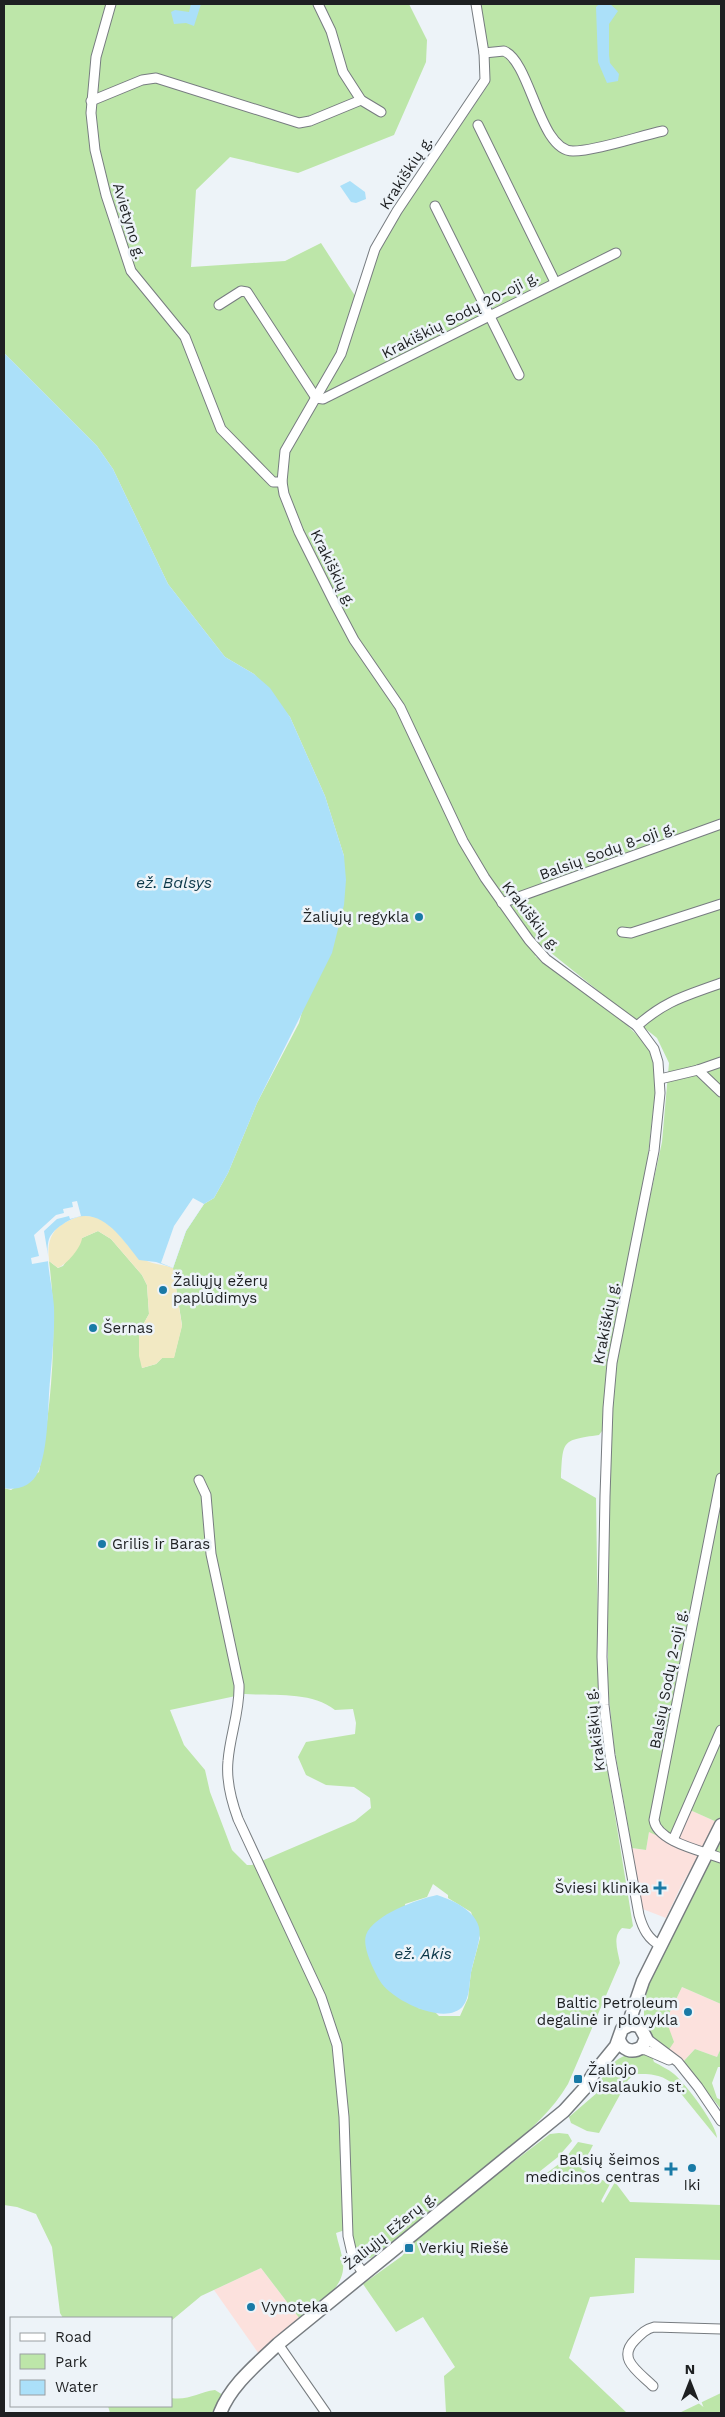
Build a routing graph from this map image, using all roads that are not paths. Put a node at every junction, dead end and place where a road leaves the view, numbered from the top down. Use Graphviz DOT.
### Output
graph roads {
  1 [pos="111,4"];
  2 [pos="318,4"];
  3 [pos="476,4"];
  4 [pos="484,53"];
  5 [pos="361,100"];
  6 [pos="91,101"];
  7 [pos="381,112"];
  8 [pos="478,125"];
  9 [pos="663,131"];
  10 [pos="435,206"];
  11 [pos="616,253"];
  12 [pos="555,282"];
  13 [pos="219,306"];
  14 [pos="489,316"];
  15 [pos="519,375"];
  16 [pos="316,398"];
  17 [pos="282,482"];
  18 [pos="721,824"];
  19 [pos="502,903"];
  20 [pos="721,904"];
  21 [pos="622,932"];
  22 [pos="721,984"];
  23 [pos="637,1026"];
  24 [pos="721,1062"];
  25 [pos="698,1070"];
  26 [pos="660,1079"];
  27 [pos="721,1092"];
  28 [pos="721,1478"];
  29 [pos="199,1480"];
  30 [pos="721,1730"];
  31 [pos="721,1825"];
  32 [pos="673,1840"];
  33 [pos="707,1854"];
  34 [pos="721,1858"];
  35 [pos="660,1946"];
  36 [pos="638,2030"];
  37 [pos="619,2039"];
  38 [pos="633,2050"];
  39 [pos="684,2069"];
  40 [pos="590,2082"];
  41 [pos="721,2121"];
  42 [pos="364,2273"];
  43 [pos="721,2329"];
  44 [pos="278,2344"];
  45 [pos="653,2386"];
  46 [pos="220,2413"];
  47 [pos="326,2413"];
  1 -- 6 [label="street, Avietyno g."];
  2 -- 5 [label="street"];
  3 -- 4 [label="street, Krakiškių g."];
  4 -- 9 [label="street"];
  4 -- 16 [label="street, Krakiškių g."];
  5 -- 6 [label="street"];
  5 -- 7 [label="street"];
  6 -- 17 [label="street, Avietyno g."];
  8 -- 12 [label="street"];
  10 -- 14 [label="street"];
  11 -- 12 [label="street, Krakiškių Sodų 20-oji g."];
  12 -- 14 [label="street, Krakiškių Sodų 20-oji g."];
  13 -- 16 [label="street"];
  14 -- 15 [label="street"];
  14 -- 16 [label="street, Krakiškių Sodų 20-oji g."];
  16 -- 17 [label="street, Krakiškių g."];
  17 -- 19 [label="street, Krakiškių g."];
  18 -- 19 [label="street, Balsių Sodų 8-oji g."];
  19 -- 23 [label="street, Krakiškių g."];
  20 -- 21 [label="street"];
  22 -- 23 [label="street"];
  23 -- 26 [label="street, Krakiškių g."];
  24 -- 25 [label="street"];
  25 -- 26 [label="street"];
  25 -- 27 [label="street"];
  26 -- 35 [label="street, Krakiškių g."];
  28 -- 32 [label="street, Balsių Sodų 2-oji g."];
  29 -- 42 [label="street"];
  30 -- 32 [label="street"];
  31 -- 33 [label="main road"];
  32 -- 33 [label="street, Balsių Sodų 2-oji g."];
  33 -- 34 [label="street, Balsių Sodų 2-oji g."];
  33 -- 35 [label="main road"];
  35 -- 36 [label="main road"];
  36 -- 37 [label="main road, Žaliųjų Ežerų g."];
  36 -- 38 [label="main road, Žaliųjų Ežerų g."];
  36 -- 39 [label="street"];
  37 -- 38 [label="main road"];
  37 -- 40 [label="main road, Žaliųjų Ežerų g."];
  38 -- 39 [label="street"];
  38 -- 40 [label="main road, Žaliųjų Ežerų g."];
  39 -- 41 [label="street"];
  40 -- 42 [label="main road, Žaliųjų Ežerų g."];
  42 -- 44 [label="main road, Žaliųjų Ežerų g."];
  43 -- 45 [label="street"];
  44 -- 46 [label="main road, Žaliųjų Ežerų g."];
  44 -- 47 [label="street"];
}
